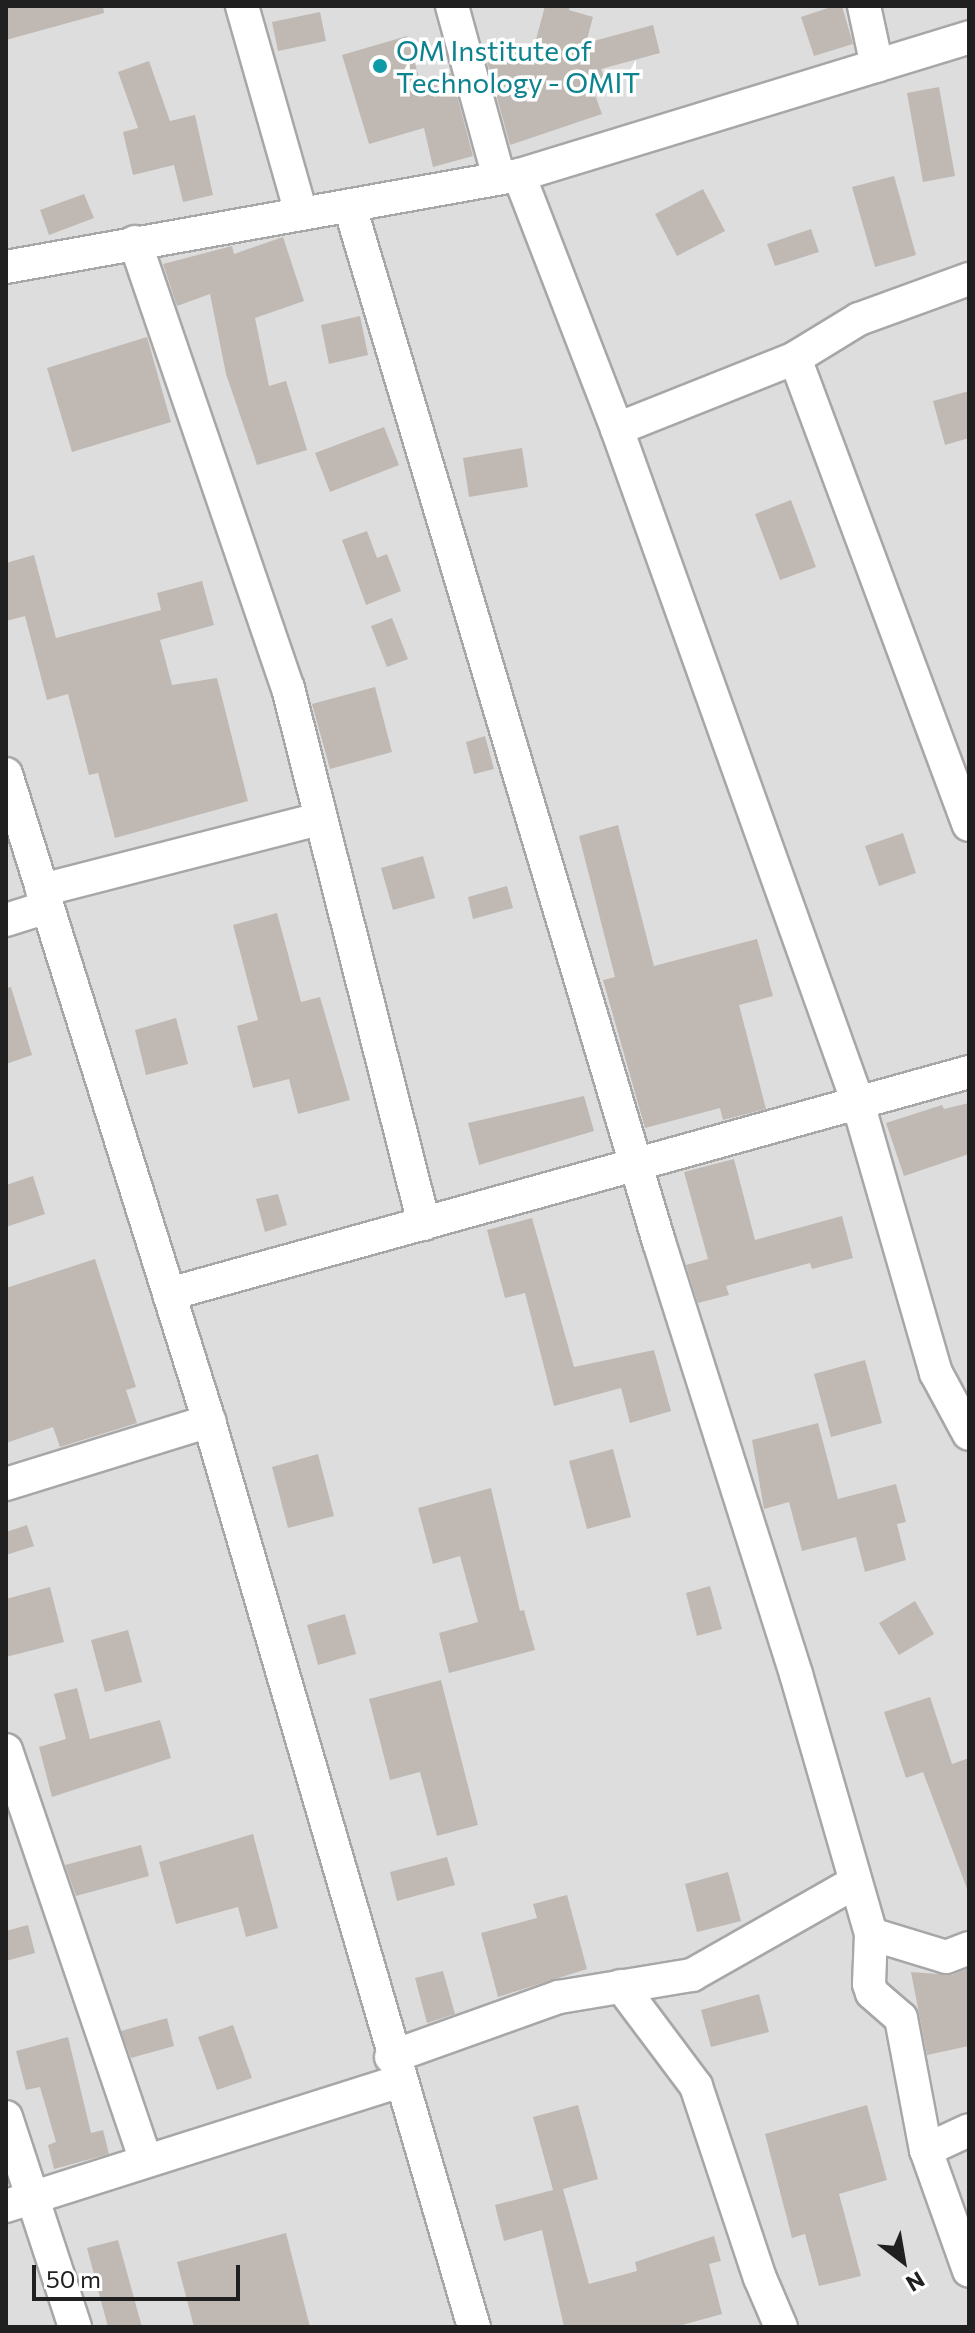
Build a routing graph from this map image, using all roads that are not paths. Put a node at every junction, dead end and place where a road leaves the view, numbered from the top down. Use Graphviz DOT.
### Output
graph roads {
  1 [pos="242,6"];
  2 [pos="452,6"];
  3 [pos="864,6"];
  4 [pos="969,37"];
  5 [pos="877,66"];
  6 [pos="509,177"];
  7 [pos="350,207"];
  8 [pos="301,213"];
  9 [pos="135,242"];
  10 [pos="6,267"];
  11 [pos="969,279"];
  12 [pos="795,358"];
  13 [pos="617,429"];
  14 [pos="959,769"];
  15 [pos="6,774"];
  16 [pos="318,819"];
  17 [pos="969,825"];
  18 [pos="45,898"];
  19 [pos="6,920"];
  20 [pos="969,1072"];
  21 [pos="858,1103"];
  22 [pos="636,1166"];
  23 [pos="424,1224"];
  24 [pos="169,1294"];
  25 [pos="209,1421"];
  26 [pos="969,1434"];
  27 [pos="6,1484"];
  28 [pos="6,1750"];
  29 [pos="854,1883"];
  30 [pos="871,1934"];
  31 [pos="969,1948"];
  32 [pos="621,1986"];
  33 [pos="395,2070"];
  34 [pos="6,2117"];
  35 [pos="969,2130"];
  36 [pos="926,2150"];
  37 [pos="145,2159"];
  38 [pos="20,2203"];
  39 [pos="969,2271"];
  40 [pos="75,2327"];
  41 [pos="474,2327"];
  42 [pos="781,2327"];
  1 -- 8 [label="street"];
  2 -- 6 [label="street"];
  3 -- 5 [label="street"];
  4 -- 5 [label="street"];
  5 -- 6 [label="street"];
  6 -- 7 [label="street"];
  6 -- 13 [label="street"];
  7 -- 8 [label="street"];
  7 -- 22 [label="street"];
  8 -- 9 [label="street"];
  9 -- 10 [label="street"];
  9 -- 16 [label="street"];
  11 -- 12 [label="street"];
  12 -- 13 [label="street"];
  12 -- 14 [label="street"];
  13 -- 21 [label="street"];
  14 -- 17 [label="street"];
  15 -- 18 [label="street"];
  16 -- 18 [label="street"];
  16 -- 23 [label="street"];
  18 -- 19 [label="street"];
  18 -- 24 [label="street"];
  20 -- 21 [label="street"];
  21 -- 22 [label="street"];
  21 -- 26 [label="street"];
  22 -- 23 [label="street"];
  22 -- 29 [label="street"];
  23 -- 24 [label="street"];
  24 -- 25 [label="street"];
  25 -- 27 [label="street"];
  25 -- 33 [label="street"];
  28 -- 37 [label="street"];
  29 -- 30 [label="street"];
  29 -- 32 [label="street"];
  30 -- 31 [label="street"];
  30 -- 36 [label="street"];
  32 -- 33 [label="street"];
  32 -- 42 [label="street"];
  33 -- 37 [label="street"];
  33 -- 41 [label="street"];
  34 -- 38 [label="street"];
  35 -- 36 [label="street"];
  36 -- 39 [label="street"];
  37 -- 38 [label="street"];
  38 -- 40 [label="street"];
}
